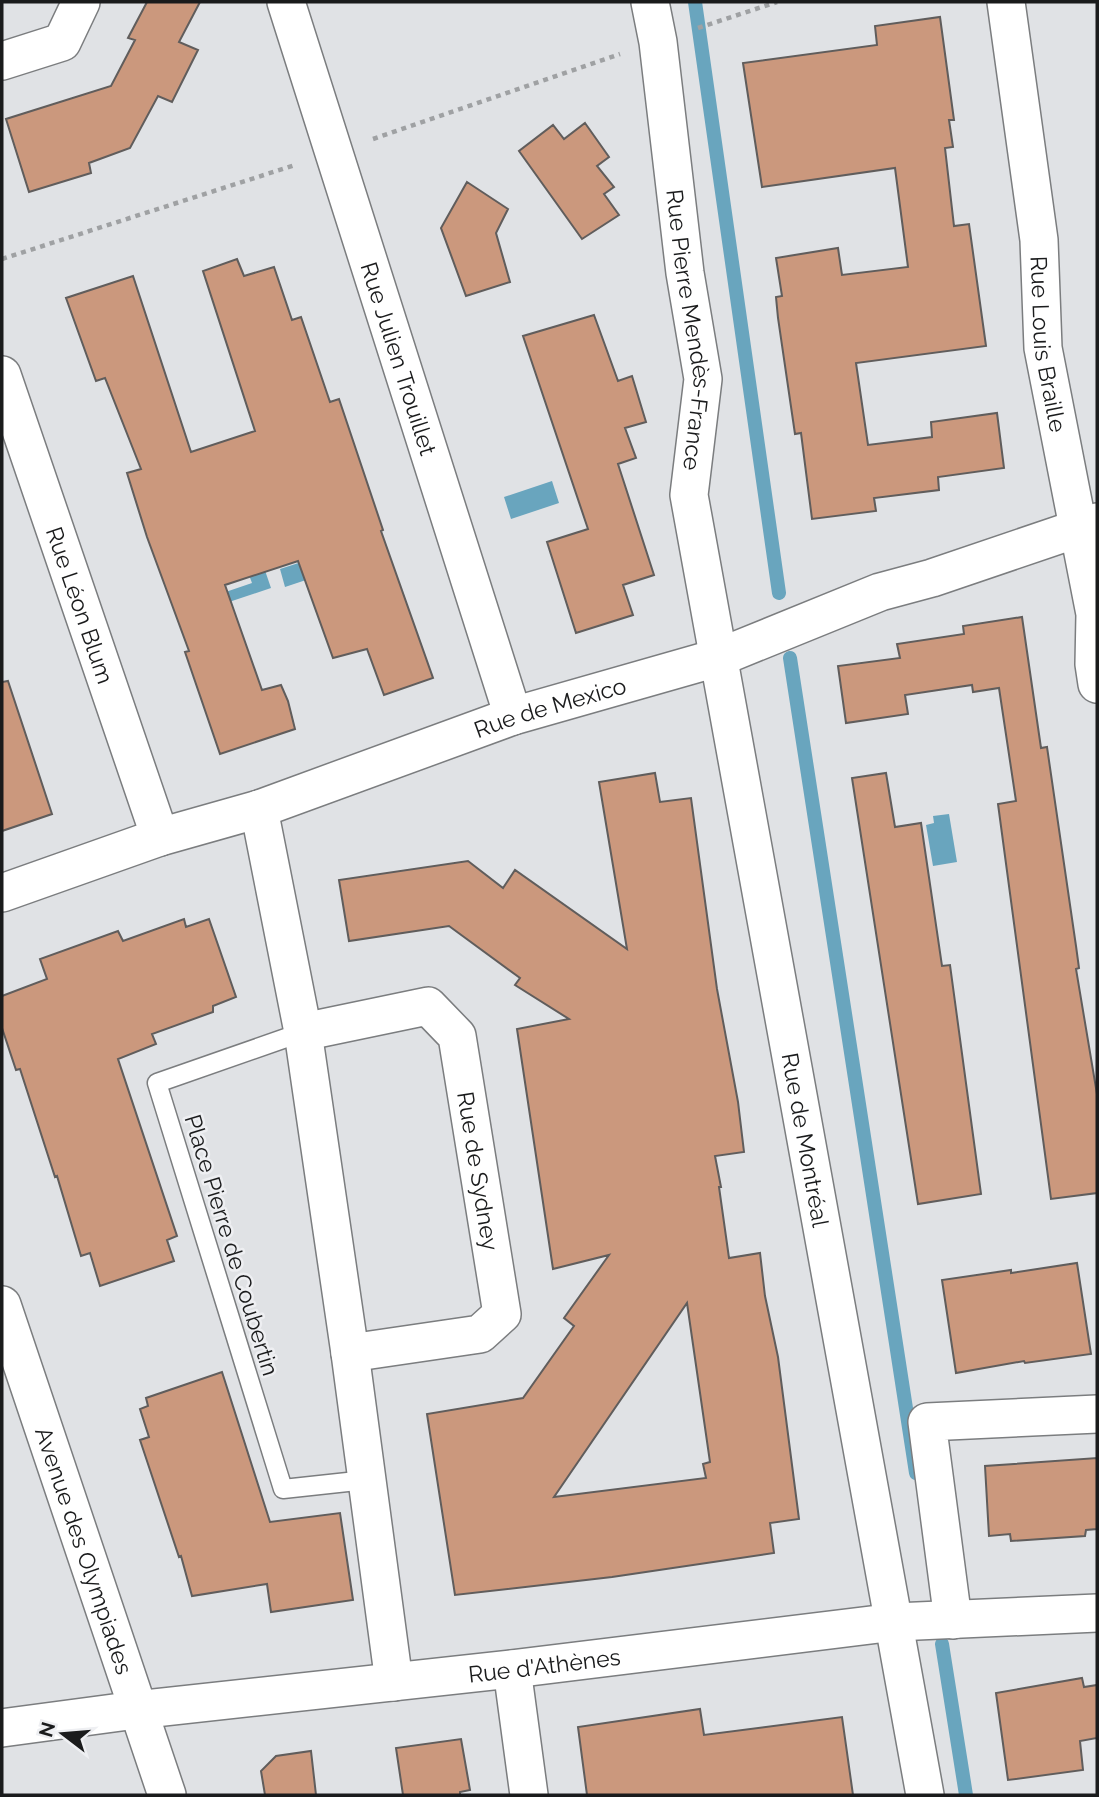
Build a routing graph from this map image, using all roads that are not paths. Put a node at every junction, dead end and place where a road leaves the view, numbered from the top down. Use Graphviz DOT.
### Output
graph roads {
  1 [pos="81,2"];
  2 [pos="286,2"];
  3 [pos="650,2"];
  4 [pos="1006,2"];
  5 [pos="2,61"];
  6 [pos="2,375"];
  7 [pos="1088,526"];
  8 [pos="720,657"];
  9 [pos="1097,684"];
  10 [pos="513,716"];
  11 [pos="259,809"];
  12 [pos="160,837"];
  13 [pos="2,893"];
  14 [pos="303,1032"];
  15 [pos="2,1305"];
  16 [pos="350,1353"];
  17 [pos="1097,1414"];
  18 [pos="366,1480"];
  19 [pos="1097,1614"];
  20 [pos="953,1620"];
  21 [pos="895,1622"];
  22 [pos="512,1669"];
  23 [pos="394,1682"];
  24 [pos="136,1710"];
  25 [pos="2,1728"];
  26 [pos="167,1795"];
  27 [pos="529,1795"];
  28 [pos="925,1795"];
  1 -- 5 [label="street"];
  2 -- 10 [label="street, Rue Julien Trouillet"];
  3 -- 8 [label="street, Rue Pierre Mendès-France"];
  4 -- 7 [label="street, Rue Louis Braille"];
  6 -- 12 [label="street, Rue Léon Blum"];
  7 -- 8 [label="street, Rue de Mexico"];
  7 -- 9 [label="street, Rue Louis Braille"];
  8 -- 10 [label="street, Rue de Mexico"];
  8 -- 21 [label="street, Rue de Montréal"];
  10 -- 11 [label="street, Rue de Mexico"];
  11 -- 12 [label="street, Rue de Mexico"];
  11 -- 14 [label="street"];
  12 -- 13 [label="street, Rue de Mexico"];
  14 -- 16 [label="street"];
  14 -- 16 [label="street, Rue de Sydney"];
  14 -- 18 [label="lane, Place Pierre de Coubertin"];
  15 -- 24 [label="street, Avenue des Olympiades"];
  16 -- 18 [label="street"];
  17 -- 20 [label="street"];
  18 -- 23 [label="street"];
  19 -- 20 [label="street, Rue d'Athènes"];
  20 -- 21 [label="street, Rue d'Athènes"];
  21 -- 22 [label="street, Rue d'Athènes"];
  21 -- 28 [label="street, Rue de Montréal"];
  22 -- 23 [label="street, Rue d'Athènes"];
  22 -- 27 [label="street"];
  23 -- 24 [label="street, Rue d'Athènes"];
  24 -- 25 [label="street, Rue d'Athènes"];
  24 -- 26 [label="street, Avenue des Olympiades"];
}
